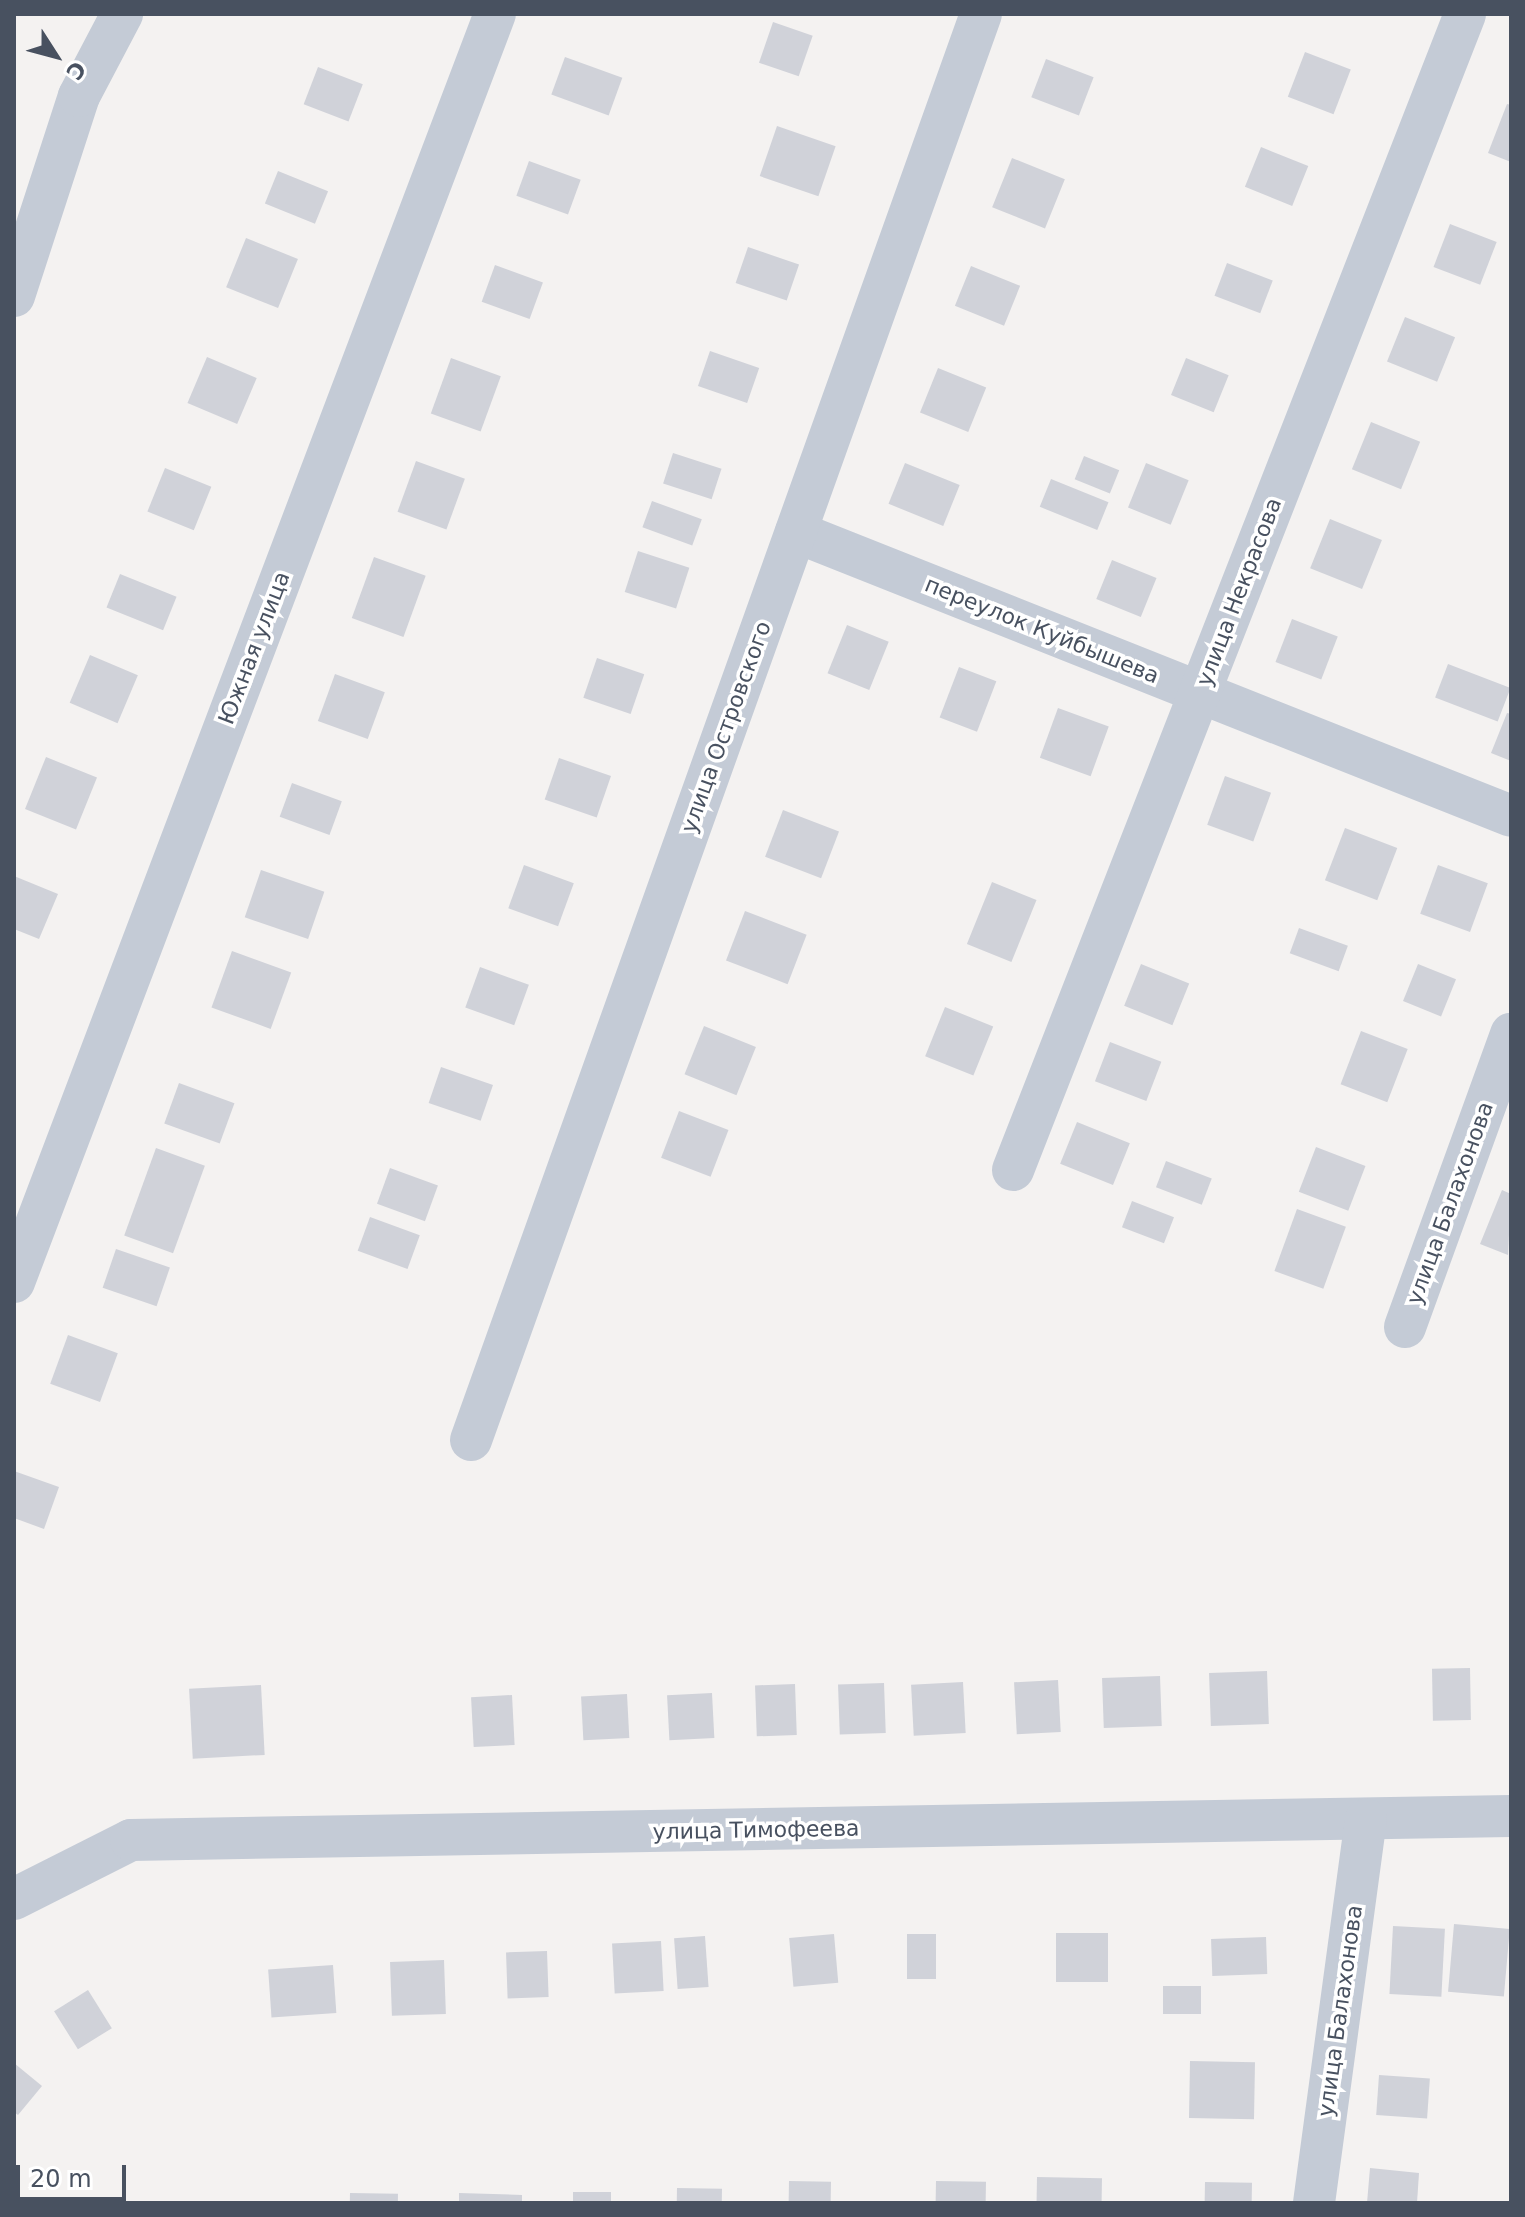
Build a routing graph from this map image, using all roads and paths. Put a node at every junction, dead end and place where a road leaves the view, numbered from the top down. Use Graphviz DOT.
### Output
graph roads {
  1 [pos="122,14"];
  2 [pos="495,14"];
  3 [pos="981,14"];
  4 [pos="1465,14"];
  5 [pos="14,296"];
  6 [pos="796,532"];
  7 [pos="1200,694"];
  8 [pos="1511,816"];
  9 [pos="1511,1034"];
  10 [pos="1013,1170"];
  11 [pos="14,1282"];
  12 [pos="1405,1327"];
  13 [pos="471,1440"];
  14 [pos="1511,1816"];
  15 [pos="1366,1820"];
  16 [pos="14,1899"];
  17 [pos="1314,2203"];
  1 -- 5 [label="street"];
  2 -- 11 [label="street, Южная улица"];
  3 -- 6 [label="street, улица Островского"];
  4 -- 7 [label="street, улица Некрасова"];
  6 -- 7 [label="street, переулок Куйбышева"];
  6 -- 13 [label="street, улица Островского"];
  7 -- 8 [label="street, переулок Куйбышева"];
  7 -- 10 [label="street, улица Некрасова"];
  9 -- 12 [label="street, улица Балахонова"];
  14 -- 15 [label="street, улица Тимофеева"];
  15 -- 16 [label="street, улица Тимофеева"];
  15 -- 17 [label="street, улица Балахонова"];
}
